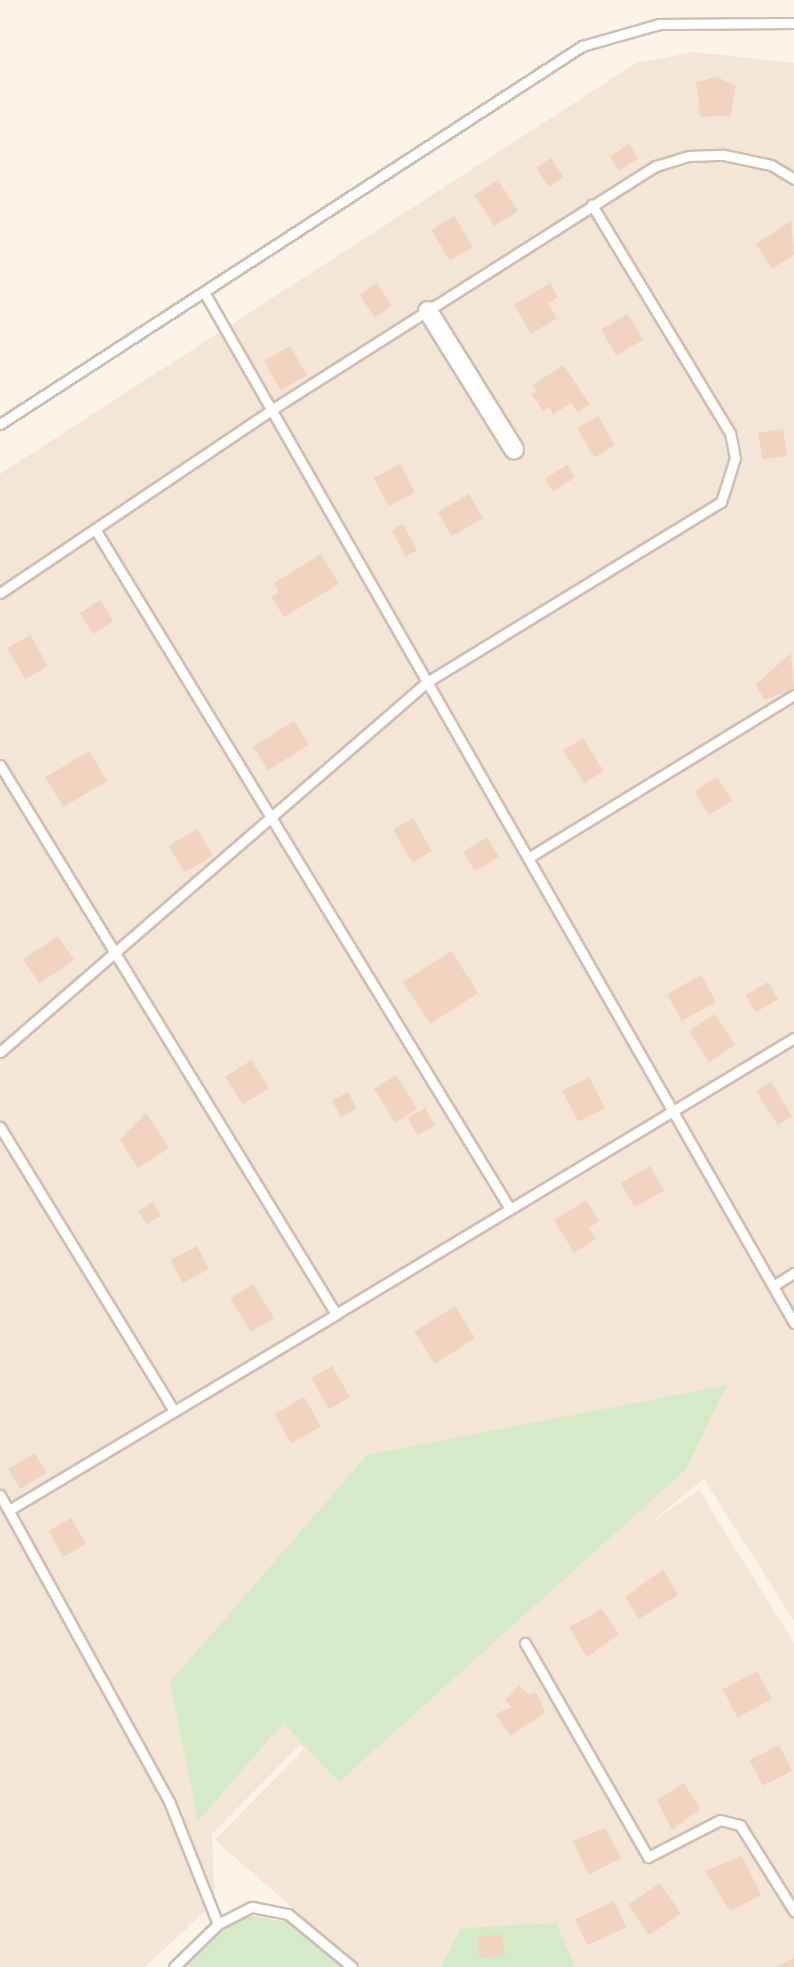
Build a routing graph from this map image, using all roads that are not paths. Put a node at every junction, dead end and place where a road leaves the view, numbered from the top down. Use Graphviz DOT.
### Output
graph roads {
  1 [pos="794,23"];
  2 [pos="794,179"];
  3 [pos="592,205"];
  4 [pos="204,292"];
  5 [pos="428,311"];
  6 [pos="271,410"];
  7 [pos="0,424"];
  8 [pos="514,449"];
  9 [pos="95,529"];
  10 [pos="0,593"];
  11 [pos="427,682"];
  12 [pos="794,695"];
  13 [pos="0,765"];
  14 [pos="272,815"];
  15 [pos="528,858"];
  16 [pos="114,951"];
  17 [pos="794,1038"];
  18 [pos="0,1052"];
  19 [pos="673,1112"];
  20 [pos="0,1127"];
  21 [pos="510,1209"];
  22 [pos="794,1273"];
  23 [pos="773,1286"];
  24 [pos="336,1314"];
  25 [pos="794,1323"];
  26 [pos="174,1411"];
  27 [pos="0,1495"];
  28 [pos="9,1510"];
  29 [pos="525,1643"];
  30 [pos="794,1911"];
  31 [pos="218,1924"];
  32 [pos="174,1967"];
  33 [pos="352,1967"];
  1 -- 4 [label="lane"];
  2 -- 3 [label="lane"];
  3 -- 5 [label="lane"];
  3 -- 11 [label="lane"];
  4 -- 6 [label="lane"];
  4 -- 7 [label="lane"];
  5 -- 6 [label="lane"];
  5 -- 8 [label="street"];
  6 -- 9 [label="lane"];
  6 -- 11 [label="lane"];
  9 -- 10 [label="lane"];
  9 -- 14 [label="lane"];
  11 -- 14 [label="lane"];
  11 -- 15 [label="lane"];
  12 -- 15 [label="lane"];
  13 -- 16 [label="lane"];
  14 -- 16 [label="lane"];
  14 -- 21 [label="lane"];
  15 -- 19 [label="lane"];
  16 -- 18 [label="lane"];
  16 -- 24 [label="lane"];
  17 -- 19 [label="lane"];
  19 -- 21 [label="lane"];
  19 -- 23 [label="lane"];
  20 -- 26 [label="lane"];
  21 -- 24 [label="lane"];
  22 -- 23 [label="lane"];
  23 -- 25 [label="lane"];
  24 -- 26 [label="lane"];
  26 -- 28 [label="lane"];
  27 -- 28 [label="lane"];
  28 -- 31 [label="lane"];
  29 -- 30 [label="lane"];
  31 -- 32 [label="lane"];
  31 -- 33 [label="lane"];
}
